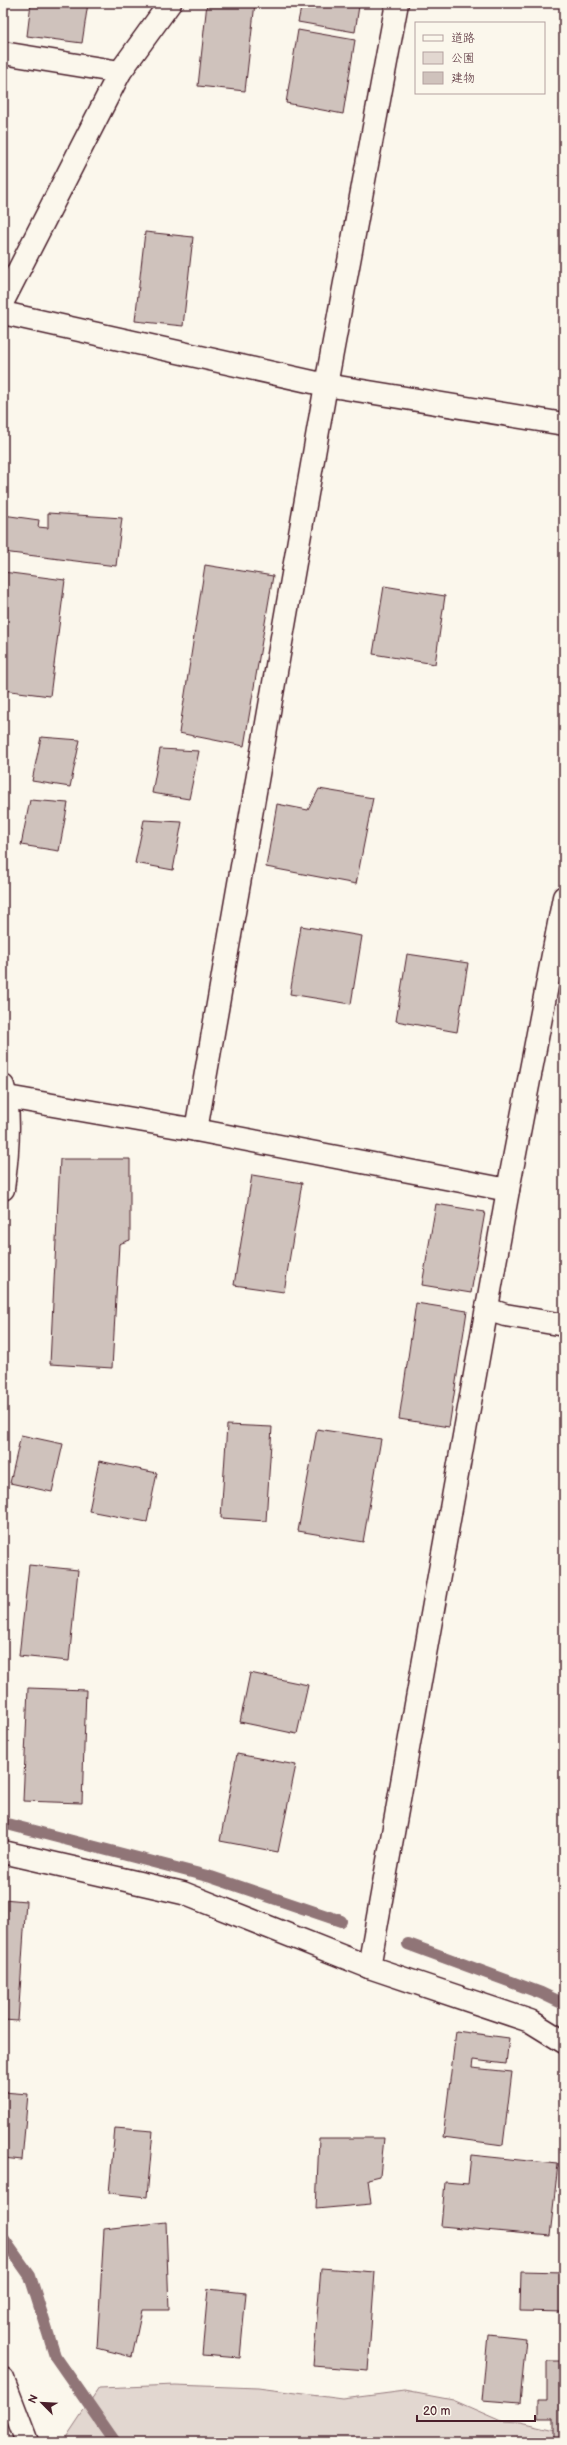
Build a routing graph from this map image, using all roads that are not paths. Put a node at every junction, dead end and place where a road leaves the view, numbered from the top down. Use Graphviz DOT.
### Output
graph roads {
  1 [pos="170,3"];
  2 [pos="397,3"];
  3 [pos="3,53"];
  4 [pos="120,72"];
  5 [pos="3,300"];
  6 [pos="3,313"];
  7 [pos="326,385"];
  8 [pos="564,424"];
  9 [pos="564,897"];
  10 [pos="561,929"];
  11 [pos="5,1092"];
  12 [pos="196,1130"];
  13 [pos="3,1189"];
  14 [pos="508,1190"];
  15 [pos="487,1309"];
  16 [pos="564,1325"];
  17 [pos="3,1852"];
  18 [pos="369,1967"];
  19 [pos="564,2042"];
  20 [pos="3,2379"];
  21 [pos="27,2442"];
  1 -- 4 [label="street"];
  2 -- 7 [label="street"];
  3 -- 4 [label="street"];
  4 -- 5 [label="street"];
  6 -- 7 [label="street"];
  7 -- 8 [label="street"];
  7 -- 12 [label="street"];
  9 -- 10 [label="street"];
  10 -- 14 [label="street"];
  11 -- 12 [label="street"];
  11 -- 13 [label="street"];
  12 -- 14 [label="street"];
  14 -- 15 [label="street"];
  15 -- 16 [label="street"];
  15 -- 18 [label="street"];
  17 -- 18 [label="street"];
  18 -- 19 [label="street"];
  20 -- 21 [label="street"];
}
